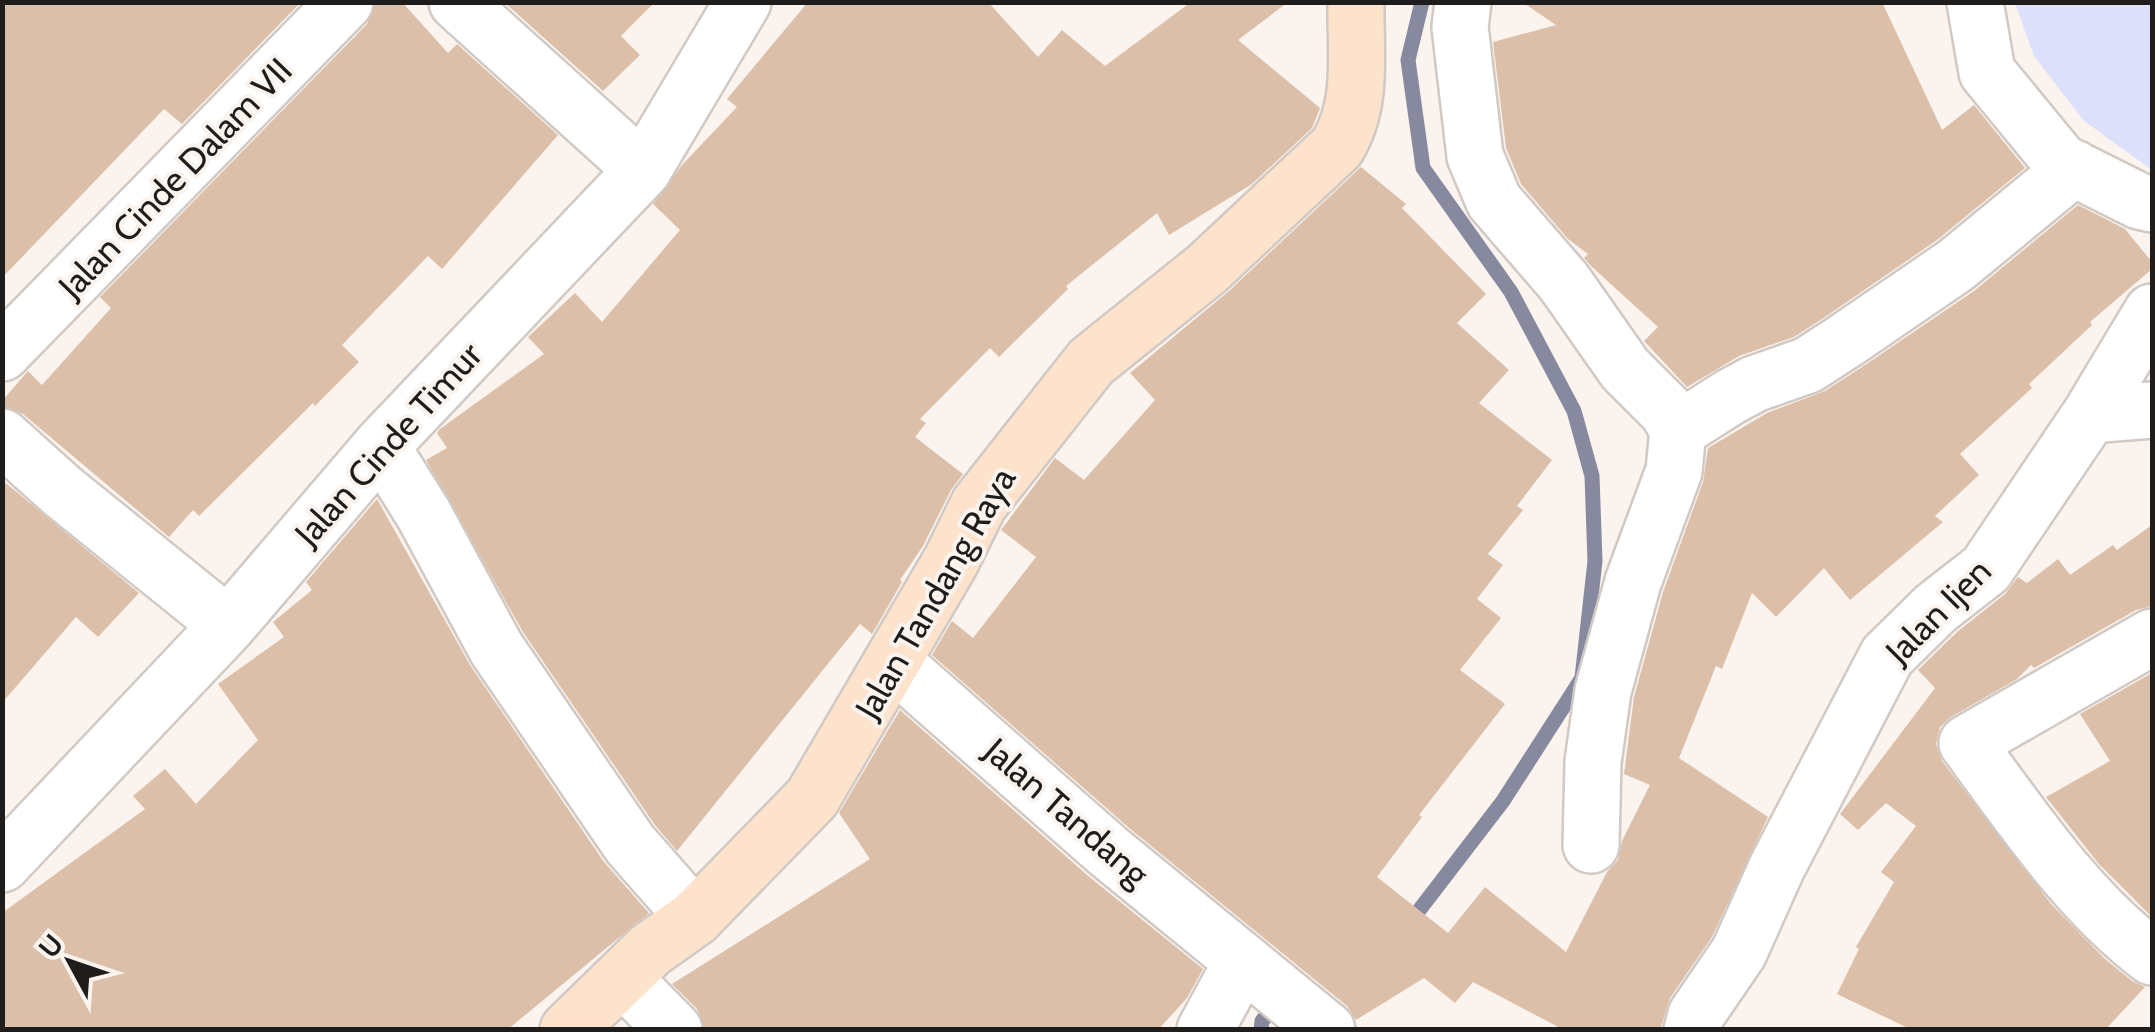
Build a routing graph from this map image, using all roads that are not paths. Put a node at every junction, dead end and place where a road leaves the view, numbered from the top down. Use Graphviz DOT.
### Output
graph roads {
  1 [pos="346,2"];
  2 [pos="458,2"];
  3 [pos="744,2"];
  4 [pos="1356,2"];
  5 [pos="1463,2"];
  6 [pos="1975,2"];
  7 [pos="2074,168"];
  8 [pos="643,170"];
  9 [pos="2152,204"];
  10 [pos="2152,312"];
  11 [pos="2,352"];
  12 [pos="2152,410"];
  13 [pos="2090,415"];
  14 [pos="1678,430"];
  15 [pos="2,437"];
  16 [pos="381,446"];
  17 [pos="228,625"];
  18 [pos="2152,637"];
  19 [pos="893,662"];
  20 [pos="1592,845"];
  21 [pos="2,864"];
  22 [pos="695,918"];
  23 [pos="2144,941"];
  24 [pos="1256,972"];
  25 [pos="623,978"];
  26 [pos="568,1030"];
  27 [pos="674,1030"];
  28 [pos="1205,1030"];
  29 [pos="1326,1030"];
  30 [pos="1692,1030"];
  1 -- 11 [label="street, Jalan Cinde Dalam VII"];
  2 -- 8 [label="street"];
  3 -- 8 [label="street, Jalan Cinde Timur"];
  4 -- 19 [label="street, Jalan Tandang Raya"];
  5 -- 14 [label="street"];
  6 -- 7 [label="street"];
  7 -- 9 [label="street"];
  7 -- 14 [label="street"];
  8 -- 16 [label="street, Jalan Cinde Timur"];
  10 -- 13 [label="street, Jalan Ijen"];
  12 -- 13 [label="street"];
  13 -- 30 [label="street, Jalan Ijen"];
  14 -- 20 [label="street"];
  15 -- 17 [label="street"];
  16 -- 17 [label="street, Jalan Cinde Timur"];
  16 -- 22 [label="street"];
  17 -- 21 [label="street, Jalan Cinde Timur"];
  18 -- 23 [label="street"];
  19 -- 22 [label="street, Jalan Tandang Raya"];
  19 -- 24 [label="street, Jalan Tandang"];
  22 -- 25 [label="street, Jalan Tandang Raya"];
  24 -- 28 [label="street"];
  24 -- 29 [label="street, Jalan Tandang"];
  25 -- 26 [label="street, Jalan Tandang Raya"];
  25 -- 27 [label="street"];
}
